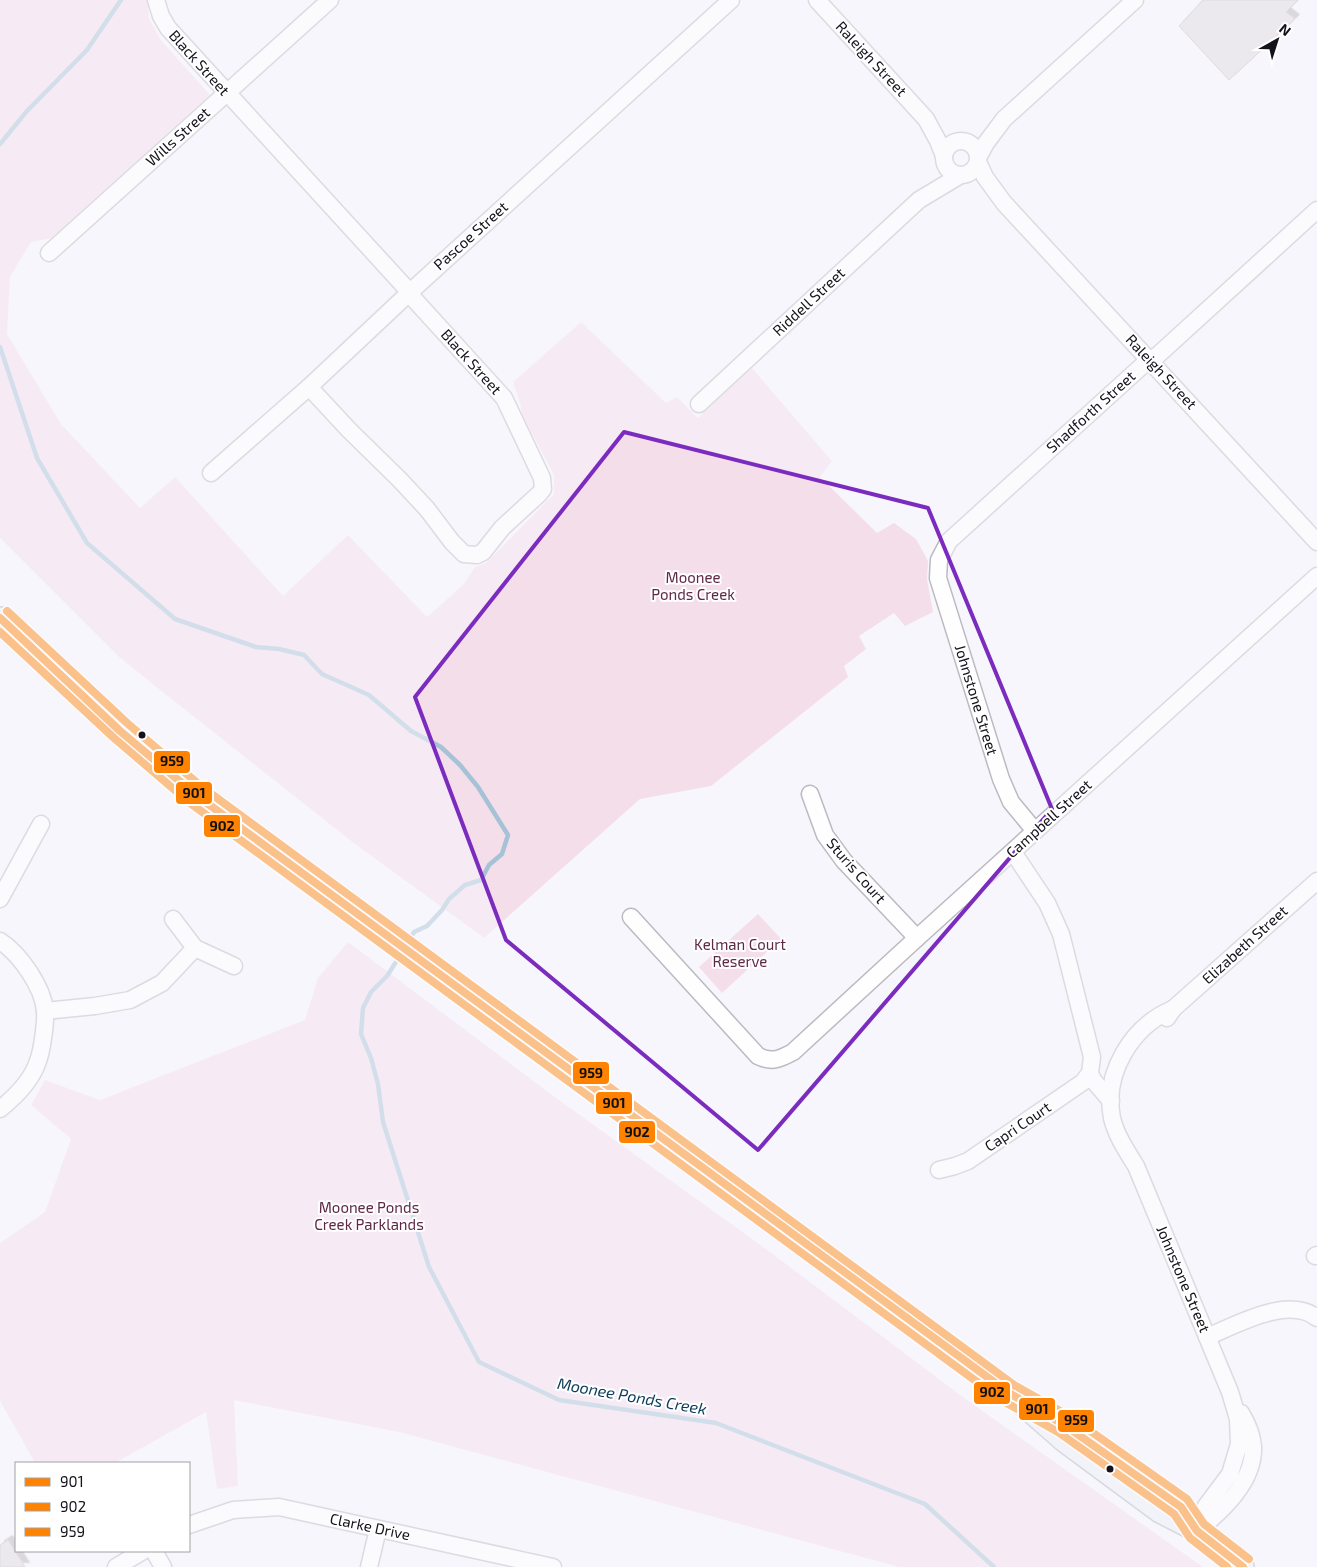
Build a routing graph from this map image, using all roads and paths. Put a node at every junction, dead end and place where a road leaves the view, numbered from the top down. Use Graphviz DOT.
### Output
graph roads {
  1 [pos="156,0"];
  2 [pos="330,0"];
  3 [pos="732,0"];
  4 [pos="817,0"];
  5 [pos="1135,0"];
  6 [pos="226,93"];
  7 [pos="926,119"];
  8 [pos="1004,119"];
  9 [pos="962,141"];
  10 [pos="944,158"];
  11 [pos="978,159"];
  12 [pos="960,176"];
  13 [pos="919,200"];
  14 [pos="1004,203"];
  15 [pos="1317,210"];
  16 [pos="49,253"];
  17 [pos="409,293"];
  18 [pos="1150,360"];
  19 [pos="309,387"];
  20 [pos="699,404"];
  21 [pos="211,473"];
  22 [pos="1317,542"];
  23 [pos="939,560"];
  24 [pos="1317,576"];
  25 [pos="1,621"];
  26 [pos="810,794"];
  27 [pos="41,824"];
  28 [pos="1035,831"];
  29 [pos="1013,852"];
  30 [pos="1317,881"];
  31 [pos="0,899"];
  32 [pos="631,917"];
  33 [pos="173,919"];
  34 [pos="916,938"];
  35 [pos="0,941"];
  36 [pos="195,948"];
  37 [pos="234,966"];
  38 [pos="45,1011"];
  39 [pos="1090,1073"];
  40 [pos="1116,1089"];
  41 [pos="0,1109"];
  42 [pos="939,1170"];
  43 [pos="1317,1318"];
  44 [pos="1207,1337"];
  45 [pos="190,1525"];
  46 [pos="378,1529"];
  47 [pos="1197,1531"];
  48 [pos="141,1552"];
  49 [pos="155,1552"];
  50 [pos="116,1567"];
  51 [pos="163,1567"];
  52 [pos="369,1567"];
  53 [pos="553,1567"];
  54 [pos="1243,1567"];
  1 -- 6 [label="street, Black Street"];
  2 -- 6 [label="street, Wills Street"];
  3 -- 17 [label="street, Pascoe Street"];
  4 -- 7 [label="street, Raleigh Street"];
  5 -- 8 [label="street"];
  6 -- 16 [label="street, Wills Street"];
  6 -- 17 [label="street, Black Street"];
  7 -- 9 [label="street, Raleigh Street"];
  7 -- 10 [label="street, Raleigh Street"];
  8 -- 9 [label="street"];
  8 -- 11 [label="street"];
  9 -- 10 [label="street"];
  9 -- 11 [label="street"];
  10 -- 12 [label="street"];
  10 -- 13 [label="street, Riddell Street"];
  11 -- 12 [label="street"];
  11 -- 14 [label="street, Raleigh Street"];
  12 -- 13 [label="street, Riddell Street"];
  12 -- 14 [label="street, Raleigh Street"];
  13 -- 20 [label="street, Riddell Street"];
  14 -- 18 [label="street, Raleigh Street"];
  15 -- 18 [label="street, Shadforth Street"];
  17 -- 19 [label="street, Pascoe Street"];
  17 -- 19 [label="street, Black Street"];
  18 -- 22 [label="street, Raleigh Street"];
  18 -- 23 [label="street, Shadforth Street"];
  19 -- 21 [label="street, Pascoe Street"];
  23 -- 28 [label="street, Johnstone Street"];
  24 -- 28 [label="street, Campbell Street"];
  25 -- 47 [label="main road"];
  26 -- 34 [label="street, Sturis Court"];
  27 -- 31 [label="street"];
  28 -- 29 [label="street, Campbell Street"];
  29 -- 34 [label="street, Campbell Street"];
  29 -- 39 [label="street"];
  30 -- 40 [label="street, Elizabeth Street"];
  32 -- 34 [label="street, Campbell Street"];
  33 -- 36 [label="street"];
  35 -- 38 [label="street"];
  36 -- 37 [label="street"];
  36 -- 38 [label="street"];
  38 -- 41 [label="street"];
  39 -- 40 [label="street"];
  39 -- 40 [label="street"];
  39 -- 42 [label="street, Capri Court"];
  40 -- 44 [label="street, Johnstone Street"];
  43 -- 44 [label="street"];
  44 -- 47 [label="street, Johnstone Street"];
  45 -- 46 [label="street, Clarke Drive"];
  46 -- 52 [label="street"];
  46 -- 53 [label="street, Clarke Drive"];
  47 -- 54 [label="main road"];
  48 -- 50 [label="street"];
  49 -- 51 [label="street"];
}
